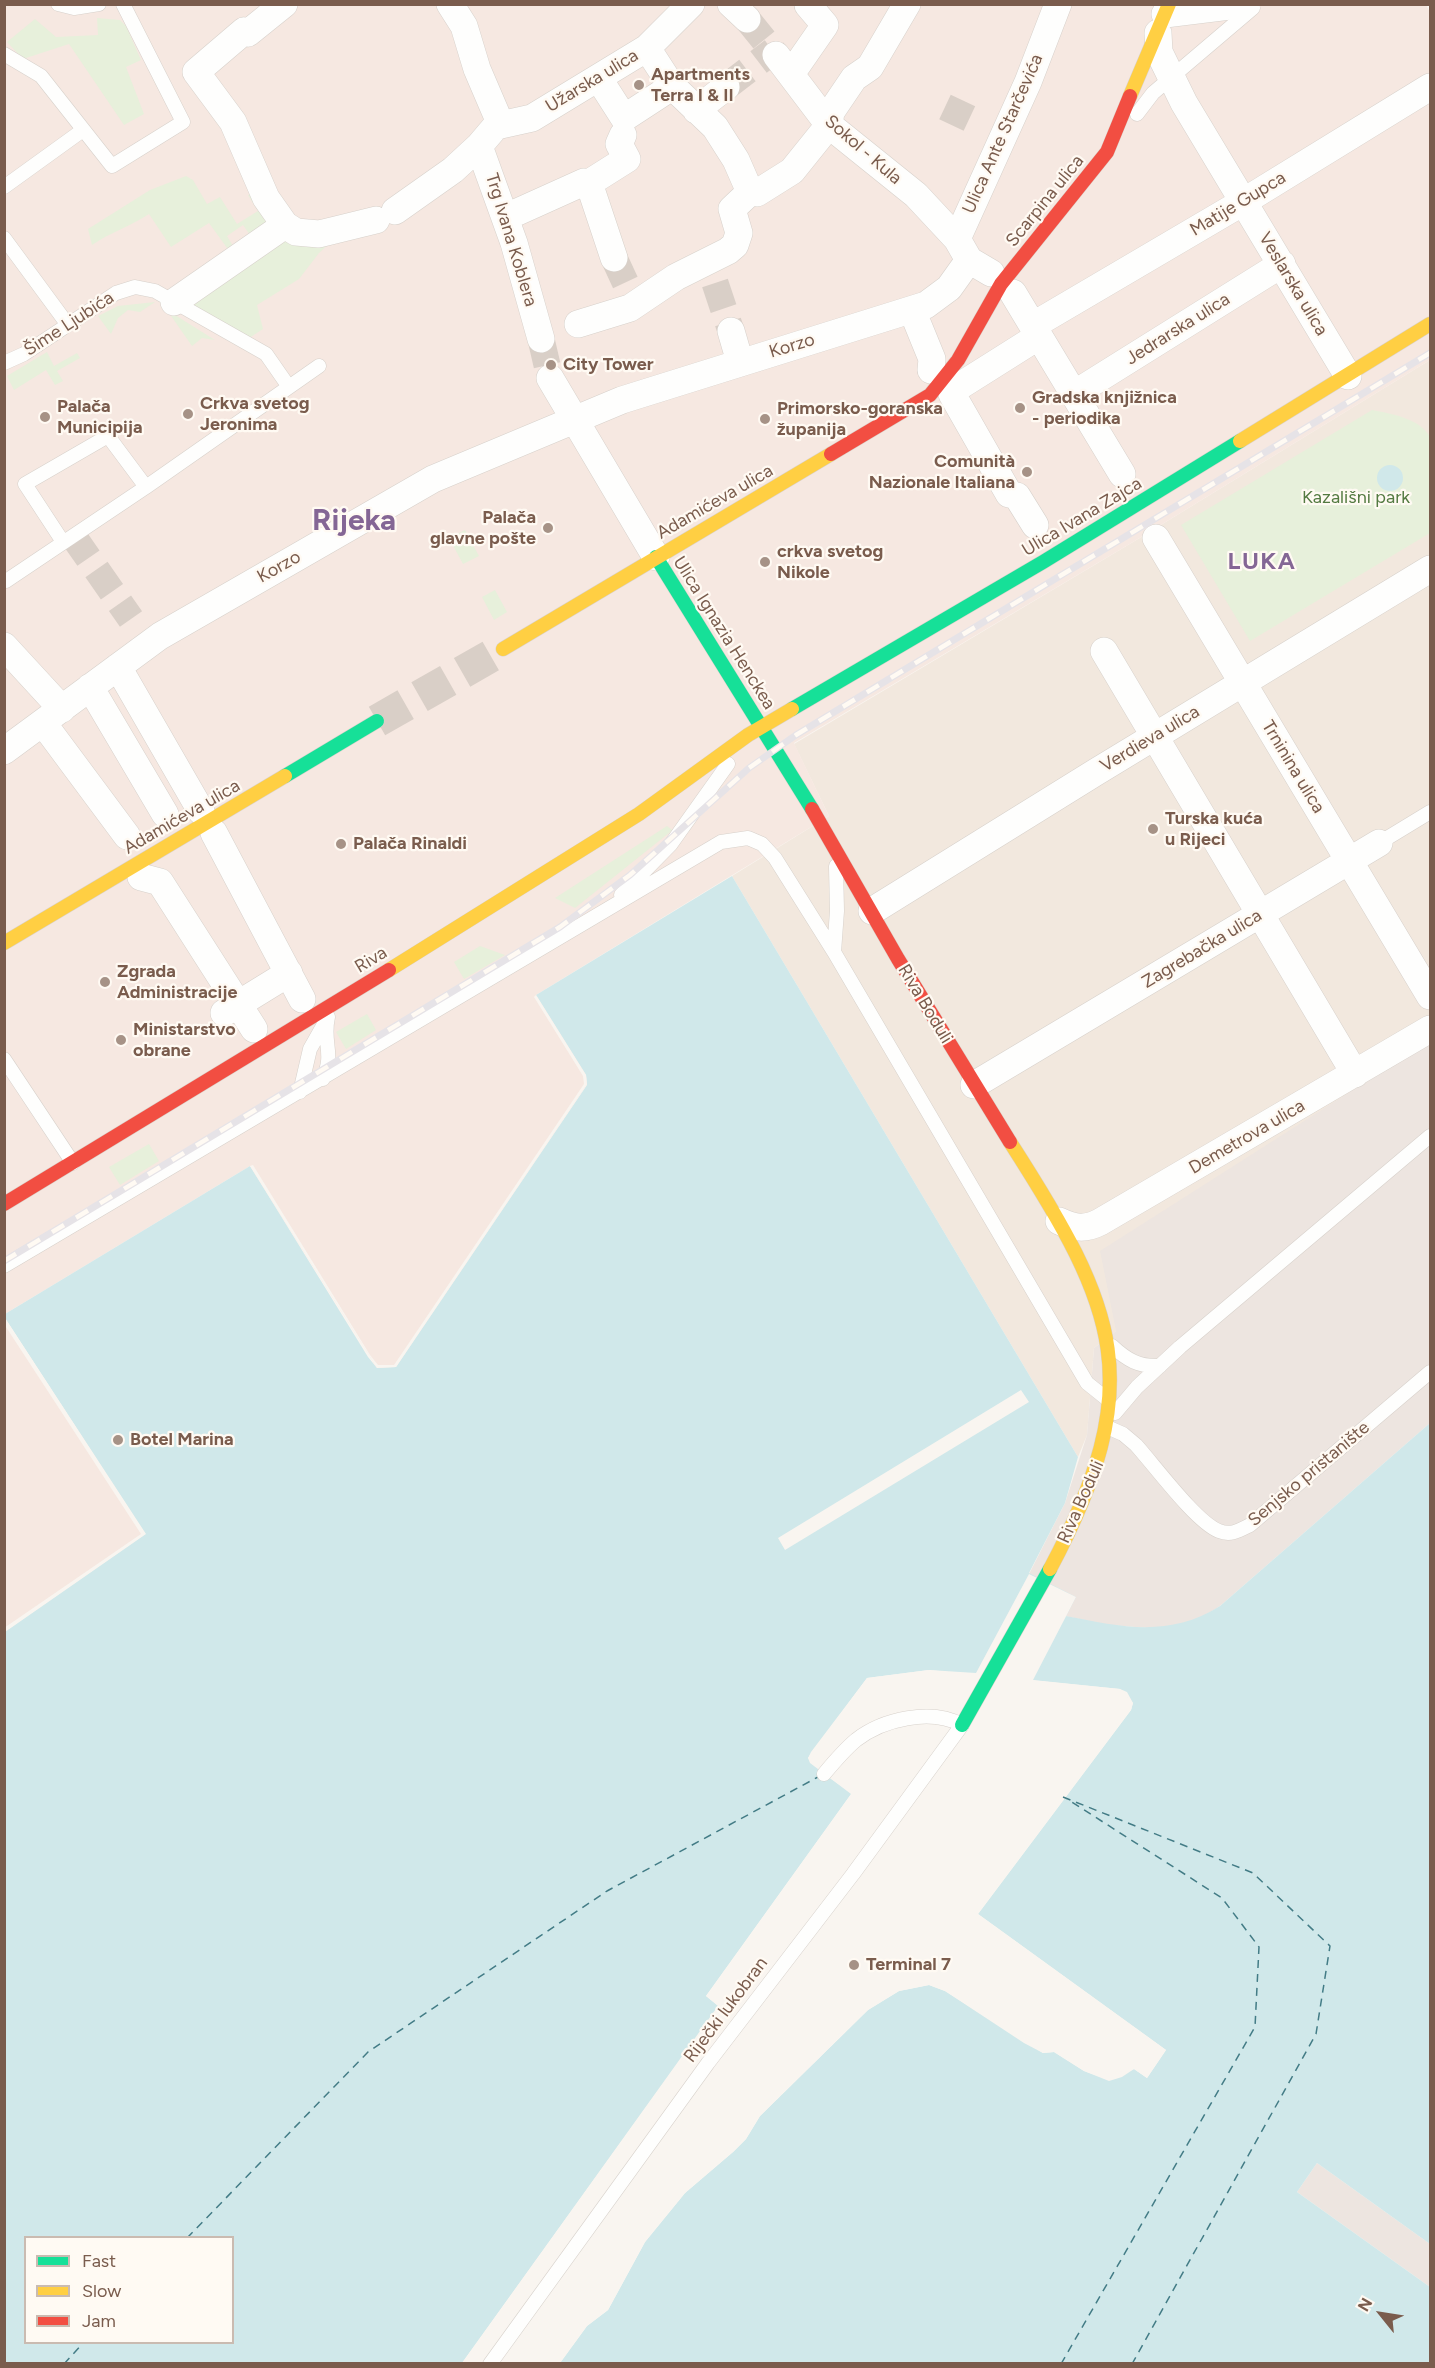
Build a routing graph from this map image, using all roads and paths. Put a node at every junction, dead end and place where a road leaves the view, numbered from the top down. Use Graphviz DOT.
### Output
graph roads {
  1 [pos="58,4"];
  2 [pos="99,4"];
  3 [pos="123,4"];
  4 [pos="284,4"];
  5 [pos="450,4"];
  6 [pos="907,4"];
  7 [pos="1058,4"];
  8 [pos="1246,4"];
  9 [pos="1257,4"];
  10 [pos="808,5"];
  11 [pos="674,10"];
  12 [pos="1164,17"];
  13 [pos="647,48"];
  14 [pos="4,54"];
  15 [pos="599,79"];
  16 [pos="1172,79"];
  17 [pos="672,86"];
  18 [pos="726,87"];
  19 [pos="1431,87"];
  20 [pos="696,110"];
  21 [pos="622,125"];
  22 [pos="830,125"];
  23 [pos="83,130"];
  24 [pos="488,137"];
  25 [pos="1103,157"];
  26 [pos="586,182"];
  27 [pos="4,187"];
  28 [pos="750,192"];
  29 [pos="1243,202"];
  30 [pos="513,214"];
  31 [pos="285,225"];
  32 [pos="4,238"];
  33 [pos="614,258"];
  34 [pos="981,261"];
  35 [pos="1282,264"];
  36 [pos="174,302"];
  37 [pos="912,310"];
  38 [pos="1034,318"];
  39 [pos="578,324"];
  40 [pos="1431,324"];
  41 [pos="68,325"];
  42 [pos="731,331"];
  43 [pos="542,336"];
  44 [pos="740,362"];
  45 [pos="4,363"];
  46 [pos="319,366"];
  47 [pos="1347,376"];
  48 [pos="550,378"];
  49 [pos="939,382"];
  50 [pos="289,387"];
  51 [pos="1074,394"];
  52 [pos="576,420"];
  53 [pos="1122,474"];
  54 [pos="146,487"];
  55 [pos="1035,525"];
  56 [pos="1156,538"];
  57 [pos="63,542"];
  58 [pos="656,557"];
  59 [pos="1431,569"];
  60 [pos="6,581"];
  61 [pos="4,646"];
  62 [pos="502,649"];
  63 [pos="1104,651"];
  64 [pos="118,667"];
  65 [pos="1242,683"];
  66 [pos="90,687"];
  67 [pos="53,716"];
  68 [pos="377,722"];
  69 [pos="754,732"];
  70 [pos="1155,736"];
  71 [pos="4,751"];
  72 [pos="204,811"];
  73 [pos="1431,812"];
  74 [pos="165,814"];
  75 [pos="1379,843"];
  76 [pos="836,849"];
  77 [pos="126,850"];
  78 [pos="1349,861"];
  79 [pos="872,911"];
  80 [pos="1261,914"];
  81 [pos="599,915"];
  82 [pos="4,943"];
  83 [pos="834,952"];
  84 [pos="350,993"];
  85 [pos="1431,996"];
  86 [pos="231,1008"];
  87 [pos="328,1017"];
  88 [pos="254,1029"];
  89 [pos="1431,1029"];
  90 [pos="4,1059"];
  91 [pos="1356,1074"];
  92 [pos="323,1079"];
  93 [pos="974,1085"];
  94 [pos="300,1092"];
  95 [pos="1431,1136"];
  96 [pos="73,1163"];
  97 [pos="4,1204"];
  98 [pos="1059,1221"];
  99 [pos="1100,1222"];
  100 [pos="4,1266"];
  101 [pos="1090,1279"];
  102 [pos="1109,1342"];
  103 [pos="1160,1366"];
  104 [pos="1431,1372"];
  105 [pos="1109,1401"];
  106 [pos="1107,1426"];
  107 [pos="992,1678"];
  108 [pos="962,1725"];
  109 [pos="824,1774"];
  110 [pos="490,2364"];
  1 -- 2 [label="lane"];
  3 -- 23 [label="lane"];
  4 -- 31 [label="street"];
  5 -- 24 [label="street"];
  6 -- 22 [label="street"];
  7 -- 34 [label="street, Ulica Ante Starčevića"];
  8 -- 12 [label="street"];
  9 -- 16 [label="lane"];
  10 -- 22 [label="street, Sokol - Kula"];
  11 -- 13 [label="street, Užarska ulica"];
  12 -- 16 [label="street, Veslarska ulica"];
  12 -- 25 [label="main road, Scarpina ulica"];
  13 -- 15 [label="street, Užarska ulica"];
  13 -- 17 [label="street"];
  14 -- 23 [label="lane"];
  15 -- 21 [label="street"];
  15 -- 24 [label="street, Užarska ulica"];
  16 -- 25 [label="lane"];
  16 -- 29 [label="street, Veslarska ulica"];
  17 -- 20 [label="street"];
  17 -- 21 [label="street"];
  18 -- 20 [label="street"];
  19 -- 29 [label="street, Matije Gupca"];
  20 -- 28 [label="street"];
  21 -- 26 [label="street"];
  22 -- 28 [label="street"];
  22 -- 34 [label="street, Sokol - Kula"];
  23 -- 27 [label="lane"];
  24 -- 31 [label="street, Trg Ivana Koblera"];
  24 -- 43 [label="street, Trg Ivana Koblera"];
  25 -- 49 [label="main road, Scarpina ulica"];
  26 -- 30 [label="street"];
  26 -- 33 [label="street"];
  28 -- 39 [label="street"];
  29 -- 35 [label="street, Veslarska ulica"];
  29 -- 38 [label="street, Matije Gupca"];
  31 -- 36 [label="street"];
  32 -- 41 [label="lane"];
  34 -- 37 [label="street, Korzo"];
  35 -- 47 [label="street, Veslarska ulica"];
  35 -- 51 [label="street, Jedrarska ulica"];
  36 -- 41 [label="lane, Šime Ljubića"];
  36 -- 50 [label="lane"];
  37 -- 44 [label="street, Korzo"];
  37 -- 49 [label="street"];
  38 -- 49 [label="street, Matije Gupca"];
  38 -- 51 [label="street"];
  40 -- 47 [label="main road, Ulica Ivana Zajca"];
  41 -- 45 [label="lane, Šime Ljubića"];
  42 -- 44 [label="street"];
  44 -- 52 [label="street, Korzo"];
  46 -- 50 [label="lane"];
  47 -- 69 [label="main road, Ulica Ivana Zajca"];
  48 -- 52 [label="street"];
  49 -- 55 [label="street"];
  49 -- 58 [label="main road, Adamićeva ulica"];
  50 -- 54 [label="lane"];
  51 -- 53 [label="street"];
  52 -- 58 [label="street"];
  52 -- 64 [label="street, Korzo"];
  54 -- 57 [label="lane"];
  54 -- 57 [label="lane"];
  56 -- 65 [label="street, Trninina ulica"];
  57 -- 60 [label="lane"];
  58 -- 62 [label="main road, Adamićeva ulica"];
  58 -- 69 [label="main road, Ulica Ignazia Henckea"];
  59 -- 65 [label="street, Verdieva ulica"];
  61 -- 67 [label="street"];
  63 -- 70 [label="street"];
  64 -- 66 [label="street, Korzo"];
  64 -- 72 [label="street"];
  65 -- 70 [label="street, Verdieva ulica"];
  65 -- 78 [label="street, Trninina ulica"];
  66 -- 67 [label="street, Korzo"];
  66 -- 74 [label="street"];
  67 -- 71 [label="street, Korzo"];
  67 -- 77 [label="street"];
  68 -- 82 [label="main road, Adamićeva ulica"];
  69 -- 76 [label="main road, Riva Boduli"];
  69 -- 81 [label="lane"];
  69 -- 84 [label="main road, Riva"];
  70 -- 79 [label="street, Verdieva ulica"];
  70 -- 80 [label="street"];
  72 -- 74 [label="street"];
  72 -- 86 [label="street"];
  73 -- 75 [label="lane, Zagrebačka ulica"];
  74 -- 77 [label="street"];
  75 -- 78 [label="street, Zagrebačka ulica"];
  76 -- 79 [label="main road, Riva Boduli"];
  76 -- 83 [label="lane"];
  77 -- 86 [label="street"];
  78 -- 80 [label="street, Zagrebačka ulica"];
  78 -- 85 [label="street, Trninina ulica"];
  79 -- 93 [label="main road, Riva Boduli"];
  80 -- 91 [label="street"];
  80 -- 93 [label="street, Zagrebačka ulica"];
  81 -- 83 [label="lane"];
  81 -- 92 [label="lane"];
  83 -- 105 [label="lane"];
  84 -- 87 [label="lane"];
  84 -- 96 [label="main road, Riva"];
  86 -- 88 [label="street"];
  87 -- 92 [label="lane"];
  87 -- 94 [label="lane"];
  89 -- 91 [label="street, Demetrova ulica"];
  90 -- 96 [label="lane"];
  91 -- 99 [label="street, Demetrova ulica"];
  92 -- 94 [label="lane"];
  93 -- 98 [label="main road, Riva Boduli"];
  94 -- 100 [label="lane"];
  95 -- 103 [label="lane"];
  96 -- 97 [label="main road, Riva"];
  98 -- 99 [label="street, Demetrova ulica"];
  98 -- 101 [label="main road, Riva Boduli"];
  99 -- 101 [label="street, Riva Boduli"];
  101 -- 102 [label="main road, Riva Boduli"];
  102 -- 103 [label="lane"];
  102 -- 105 [label="main road, Riva Boduli"];
  103 -- 106 [label="lane"];
  104 -- 106 [label="lane, Senjsko pristanište"];
  105 -- 106 [label="main road, Riva Boduli"];
  106 -- 107 [label="main road, Riva Boduli"];
  107 -- 108 [label="main road, Riječki lukobran"];
  108 -- 109 [label="lane"];
  108 -- 110 [label="lane, Riječki lukobran"];
}
